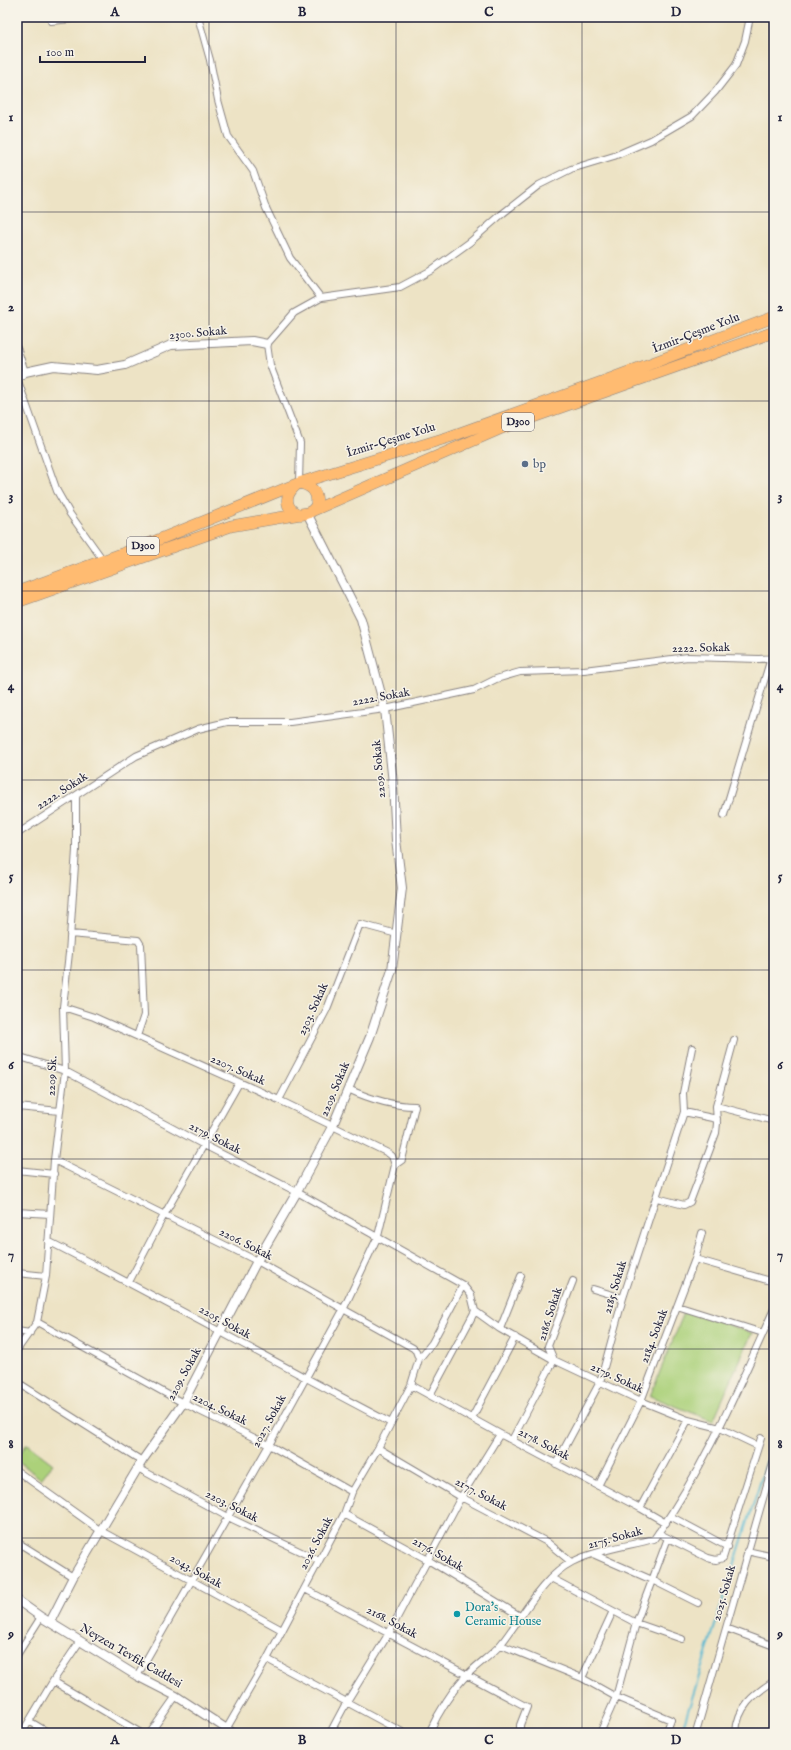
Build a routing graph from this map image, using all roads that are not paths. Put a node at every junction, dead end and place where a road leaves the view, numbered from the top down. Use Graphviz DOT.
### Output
graph roads {
  1 [pos="92,17"];
  2 [pos="198,17"];
  3 [pos="750,17"];
  4 [pos="51,21"];
  5 [pos="320,298"];
  6 [pos="774,317"];
  7 [pos="774,332"];
  8 [pos="267,344"];
  9 [pos="17,348"];
  10 [pos="25,372"];
  11 [pos="17,378"];
  12 [pos="299,483"];
  13 [pos="307,514"];
  14 [pos="103,560"];
  15 [pos="17,592"];
  16 [pos="17,602"];
  17 [pos="773,658"];
  18 [pos="385,709"];
  19 [pos="76,796"];
  20 [pos="724,815"];
  21 [pos="17,834"];
  22 [pos="70,934"];
  23 [pos="397,934"];
  24 [pos="63,1007"];
  25 [pos="137,1036"];
  26 [pos="734,1040"];
  27 [pos="692,1048"];
  28 [pos="17,1056"];
  29 [pos="65,1071"];
  30 [pos="239,1083"];
  31 [pos="348,1089"];
  32 [pos="279,1100"];
  33 [pos="716,1106"];
  34 [pos="17,1107"];
  35 [pos="60,1111"];
  36 [pos="684,1112"];
  37 [pos="717,1119"];
  38 [pos="774,1121"];
  39 [pos="333,1125"];
  40 [pos="204,1145"];
  41 [pos="54,1160"];
  42 [pos="395,1165"];
  43 [pos="17,1170"];
  44 [pos="54,1174"];
  45 [pos="297,1192"];
  46 [pos="656,1198"];
  47 [pos="17,1212"];
  48 [pos="50,1214"];
  49 [pos="164,1215"];
  50 [pos="702,1233"];
  51 [pos="378,1236"];
  52 [pos="48,1241"];
  53 [pos="695,1259"];
  54 [pos="256,1261"];
  55 [pos="17,1273"];
  56 [pos="46,1276"];
  57 [pos="521,1276"];
  58 [pos="573,1281"];
  59 [pos="129,1282"];
  60 [pos="774,1282"];
  61 [pos="463,1285"];
  62 [pos="593,1289"];
  63 [pos="623,1298"];
  64 [pos="677,1306"];
  65 [pos="774,1309"];
  66 [pos="343,1310"];
  67 [pos="475,1311"];
  68 [pos="37,1322"];
  69 [pos="500,1329"];
  70 [pos="17,1331"];
  71 [pos="221,1332"];
  72 [pos="30,1333"];
  73 [pos="763,1333"];
  74 [pos="515,1337"];
  75 [pos="17,1350"];
  76 [pos="419,1359"];
  77 [pos="554,1360"];
  78 [pos="305,1378"];
  79 [pos="17,1382"];
  80 [pos="600,1382"];
  81 [pos="411,1385"];
  82 [pos="430,1395"];
  83 [pos="641,1401"];
  84 [pos="183,1403"];
  85 [pos="472,1418"];
  86 [pos="688,1420"];
  87 [pos="391,1423"];
  88 [pos="720,1428"];
  89 [pos="500,1434"];
  90 [pos="761,1438"];
  91 [pos="512,1440"];
  92 [pos="269,1445"];
  93 [pos="758,1446"];
  94 [pos="378,1448"];
  95 [pos="774,1460"];
  96 [pos="556,1464"];
  97 [pos="140,1465"];
  98 [pos="17,1472"];
  99 [pos="767,1483"];
  100 [pos="774,1484"];
  101 [pos="598,1486"];
  102 [pos="352,1492"];
  103 [pos="461,1497"];
  104 [pos="640,1508"];
  105 [pos="344,1514"];
  106 [pos="670,1516"];
  107 [pos="228,1517"];
  108 [pos="666,1523"];
  109 [pos="101,1531"];
  110 [pos="658,1533"];
  111 [pos="668,1538"];
  112 [pos="17,1542"];
  113 [pos="728,1547"];
  114 [pos="747,1551"];
  115 [pos="593,1554"];
  116 [pos="774,1557"];
  117 [pos="318,1560"];
  118 [pos="428,1560"];
  119 [pos="571,1562"];
  120 [pos="73,1577"];
  121 [pos="551,1578"];
  122 [pos="652,1580"];
  123 [pos="192,1582"];
  124 [pos="305,1589"];
  125 [pos="17,1600"];
  126 [pos="698,1603"];
  127 [pos="613,1611"];
  128 [pos="40,1616"];
  129 [pos="520,1616"];
  130 [pos="50,1622"];
  131 [pos="636,1623"];
  132 [pos="726,1628"];
  133 [pos="282,1630"];
  134 [pos="389,1633"];
  135 [pos="682,1639"];
  136 [pos="80,1641"];
  137 [pos="501,1645"];
  138 [pos="774,1646"];
  139 [pos="17,1655"];
  140 [pos="267,1659"];
  141 [pos="468,1674"];
  142 [pos="137,1676"];
  143 [pos="582,1678"];
  144 [pos="53,1681"];
  145 [pos="774,1681"];
  146 [pos="176,1696"];
  147 [pos="616,1696"];
  148 [pos="346,1703"];
  149 [pos="29,1721"];
  150 [pos="228,1731"];
  151 [pos="22,1733"];
  152 [pos="49,1733"];
  153 [pos="141,1733"];
  154 [pos="150,1733"];
  155 [pos="330,1733"];
  156 [pos="404,1733"];
  157 [pos="429,1733"];
  158 [pos="520,1733"];
  159 [pos="600,1733"];
  160 [pos="666,1733"];
  161 [pos="696,1733"];
  162 [pos="736,1733"];
  1 -- 4 [label="street"];
  2 -- 5 [label="street"];
  3 -- 5 [label="street"];
  5 -- 8 [label="street"];
  6 -- 12 [label="highway, İzmir-Çeşme Yolu / D300"];
  7 -- 13 [label="highway, İzmir-Çeşme Yolu / D300"];
  8 -- 10 [label="street, 2300. Sokak"];
  8 -- 12 [label="street"];
  9 -- 10 [label="street"];
  10 -- 11 [label="street, 2300. Sokak"];
  11 -- 14 [label="street"];
  12 -- 13 [label="highway"];
  12 -- 13 [label="highway"];
  12 -- 14 [label="highway, İzmir-Çeşme Yolu / D300"];
  13 -- 16 [label="highway, İzmir-Çeşme Yolu / D300"];
  13 -- 18 [label="street, 2209. Sokak"];
  14 -- 15 [label="highway, İzmir-Çeşme Yolu / D300"];
  17 -- 18 [label="street, 2222. Sokak"];
  17 -- 20 [label="street"];
  18 -- 19 [label="street, 2222. Sokak"];
  18 -- 23 [label="street, 2209. Sokak"];
  19 -- 21 [label="street, 2222. Sokak"];
  19 -- 22 [label="street, 2209 Sk."];
  22 -- 24 [label="street, 2209 Sk."];
  22 -- 25 [label="street"];
  23 -- 31 [label="street, 2209. Sokak"];
  23 -- 32 [label="street, 2303. Sokak"];
  24 -- 25 [label="street, 2207. Sokak"];
  24 -- 29 [label="street, 2209 Sk."];
  25 -- 30 [label="street, 2207. Sokak"];
  26 -- 33 [label="street"];
  27 -- 36 [label="street"];
  28 -- 29 [label="street, 2179. Sokak"];
  29 -- 35 [label="street, 2209 Sk."];
  29 -- 40 [label="street, 2179. Sokak"];
  30 -- 32 [label="street, 2207. Sokak"];
  30 -- 40 [label="street"];
  31 -- 39 [label="street, 2209. Sokak"];
  31 -- 42 [label="street, 2027. Sokak"];
  32 -- 39 [label="street, 2207. Sokak"];
  33 -- 37 [label="street"];
  33 -- 38 [label="street"];
  34 -- 35 [label="street"];
  35 -- 41 [label="street, 2209 Sk."];
  36 -- 37 [label="street"];
  36 -- 46 [label="street, 2185. Sokak"];
  37 -- 46 [label="street"];
  39 -- 42 [label="street, 2207. Sokak"];
  39 -- 45 [label="street, 2209. Sokak"];
  40 -- 45 [label="street, 2179. Sokak"];
  40 -- 49 [label="street"];
  41 -- 44 [label="street, 2209 Sk."];
  41 -- 49 [label="street, 2206. Sokak"];
  42 -- 51 [label="street, 2027. Sokak"];
  43 -- 44 [label="street"];
  44 -- 48 [label="street, 2209 Sk."];
  45 -- 51 [label="street, 2179. Sokak"];
  45 -- 54 [label="street, 2209. Sokak"];
  46 -- 63 [label="street, 2185. Sokak"];
  47 -- 48 [label="street"];
  48 -- 52 [label="street, 2209 Sk."];
  49 -- 54 [label="street, 2206. Sokak"];
  49 -- 59 [label="street"];
  50 -- 53 [label="street, 2184. Sokak"];
  51 -- 61 [label="street, 2179. Sokak"];
  51 -- 66 [label="street, 2027. Sokak"];
  52 -- 56 [label="street, 2209 Sk."];
  52 -- 59 [label="street, 2205. Sokak"];
  53 -- 60 [label="street"];
  53 -- 64 [label="street, 2184. Sokak"];
  54 -- 66 [label="street, 2206. Sokak"];
  54 -- 71 [label="street, 2209. Sokak"];
  55 -- 56 [label="street"];
  56 -- 68 [label="street, 2209 Sk."];
  57 -- 69 [label="street"];
  58 -- 77 [label="street, 2186. Sokak"];
  59 -- 71 [label="street, 2205. Sokak"];
  61 -- 67 [label="street"];
  61 -- 76 [label="street"];
  62 -- 63 [label="street"];
  63 -- 80 [label="street, 2185. Sokak"];
  64 -- 73 [label="street"];
  64 -- 83 [label="street, 2184. Sokak"];
  65 -- 73 [label="street, 2175. Sokak"];
  66 -- 76 [label="street, 2206. Sokak"];
  66 -- 78 [label="street, 2027. Sokak"];
  67 -- 69 [label="street, 2179. Sokak"];
  67 -- 82 [label="street"];
  68 -- 72 [label="street, 2209 Sk."];
  68 -- 84 [label="street, 2204. Sokak"];
  69 -- 74 [label="street, 2179. Sokak"];
  70 -- 72 [label="street"];
  71 -- 78 [label="street, 2205. Sokak"];
  71 -- 84 [label="street, 2209. Sokak"];
  72 -- 75 [label="street, 2209 Sk."];
  73 -- 88 [label="street, 2175. Sokak"];
  74 -- 77 [label="street, 2179. Sokak"];
  74 -- 85 [label="street"];
  76 -- 81 [label="street, 2026. Sokak"];
  77 -- 80 [label="street, 2179. Sokak"];
  77 -- 91 [label="street"];
  78 -- 87 [label="street, 2205. Sokak"];
  78 -- 92 [label="street, 2027. Sokak"];
  79 -- 97 [label="street, 2203. Sokak"];
  80 -- 83 [label="street, 2179. Sokak"];
  80 -- 96 [label="street, 2185. Sokak"];
  81 -- 82 [label="street, 2178. Sokak"];
  81 -- 87 [label="street, 2026. Sokak"];
  82 -- 85 [label="street, 2178. Sokak"];
  83 -- 86 [label="street, 2179. Sokak"];
  83 -- 101 [label="street, 2184. Sokak"];
  84 -- 92 [label="street, 2204. Sokak"];
  84 -- 97 [label="street, 2209. Sokak"];
  85 -- 89 [label="street, 2178. Sokak"];
  86 -- 88 [label="street, 2179. Sokak"];
  86 -- 104 [label="street"];
  87 -- 94 [label="street, 2026. Sokak"];
  88 -- 93 [label="street, 2179. Sokak"];
  88 -- 106 [label="street, 2175. Sokak"];
  89 -- 91 [label="street, 2178. Sokak"];
  89 -- 103 [label="street"];
  90 -- 93 [label="street"];
  91 -- 96 [label="street, 2178. Sokak"];
  92 -- 102 [label="street, 2204. Sokak"];
  92 -- 107 [label="street, 2027. Sokak"];
  93 -- 113 [label="street"];
  94 -- 102 [label="street, 2026. Sokak"];
  94 -- 103 [label="street, 2177. Sokak"];
  95 -- 99 [label="street, 2025. Sokak"];
  96 -- 101 [label="street, 2178. Sokak"];
  97 -- 107 [label="street, 2203. Sokak"];
  97 -- 109 [label="street, 2209. Sokak"];
  98 -- 109 [label="street, 2043. Sokak"];
  99 -- 100 [label="street"];
  99 -- 114 [label="street, 2025. Sokak"];
  101 -- 104 [label="street, 2178. Sokak"];
  102 -- 105 [label="street, 2026. Sokak"];
  103 -- 118 [label="street"];
  103 -- 119 [label="street, 2177. Sokak"];
  104 -- 108 [label="street, 2178. Sokak"];
  105 -- 117 [label="street, 2026. Sokak"];
  105 -- 118 [label="street, 2176. Sokak"];
  106 -- 108 [label="street, 2175. Sokak"];
  106 -- 113 [label="street"];
  107 -- 117 [label="street, 2203. Sokak"];
  107 -- 123 [label="street, 2027. Sokak"];
  108 -- 110 [label="street, 2175. Sokak"];
  109 -- 120 [label="street, 2209. Sokak"];
  109 -- 123 [label="street, 2043. Sokak"];
  110 -- 111 [label="street"];
  110 -- 115 [label="street, 2175. Sokak"];
  111 -- 113 [label="street"];
  111 -- 122 [label="street"];
  112 -- 120 [label="street"];
  114 -- 116 [label="street"];
  114 -- 132 [label="street, 2025. Sokak"];
  115 -- 119 [label="street, 2175. Sokak"];
  115 -- 122 [label="street"];
  117 -- 124 [label="street, 2026. Sokak"];
  118 -- 129 [label="street, 2176. Sokak"];
  118 -- 134 [label="street"];
  119 -- 121 [label="street, 2175. Sokak"];
  120 -- 130 [label="street, 2209. Sokak"];
  121 -- 127 [label="street"];
  121 -- 129 [label="street, 2175. Sokak"];
  122 -- 126 [label="street"];
  122 -- 131 [label="street"];
  123 -- 133 [label="street, 2043. Sokak"];
  123 -- 142 [label="street, 2027. Sokak"];
  124 -- 133 [label="street, 2026. Sokak"];
  124 -- 134 [label="street, 2168. Sokak"];
  125 -- 128 [label="street, Neyzen Tevfik Caddesi"];
  127 -- 131 [label="street"];
  127 -- 143 [label="street"];
  128 -- 130 [label="street, Neyzen Tevfik Caddesi"];
  128 -- 139 [label="street"];
  129 -- 137 [label="street, 2175. Sokak"];
  130 -- 136 [label="street, Neyzen Tevfik Caddesi"];
  131 -- 135 [label="street"];
  131 -- 147 [label="street"];
  132 -- 138 [label="street"];
  132 -- 161 [label="street, 2025. Sokak"];
  133 -- 140 [label="street, 2026. Sokak"];
  134 -- 141 [label="street, 2168. Sokak"];
  134 -- 148 [label="street"];
  136 -- 142 [label="street, Neyzen Tevfik Caddesi"];
  136 -- 144 [label="street"];
  137 -- 141 [label="street, 2175. Sokak"];
  137 -- 143 [label="street"];
  140 -- 148 [label="street"];
  140 -- 150 [label="street, 2026. Sokak"];
  141 -- 157 [label="street, 2175. Sokak"];
  141 -- 158 [label="street, 2168. Sokak"];
  142 -- 146 [label="street, Neyzen Tevfik Caddesi"];
  143 -- 147 [label="street"];
  144 -- 149 [label="street"];
  144 -- 153 [label="street"];
  145 -- 162 [label="street"];
  146 -- 150 [label="street, Neyzen Tevfik Caddesi"];
  146 -- 154 [label="street"];
  147 -- 159 [label="street"];
  147 -- 160 [label="street"];
  148 -- 155 [label="street"];
  148 -- 156 [label="street"];
  149 -- 151 [label="street"];
  149 -- 152 [label="street"];
}
